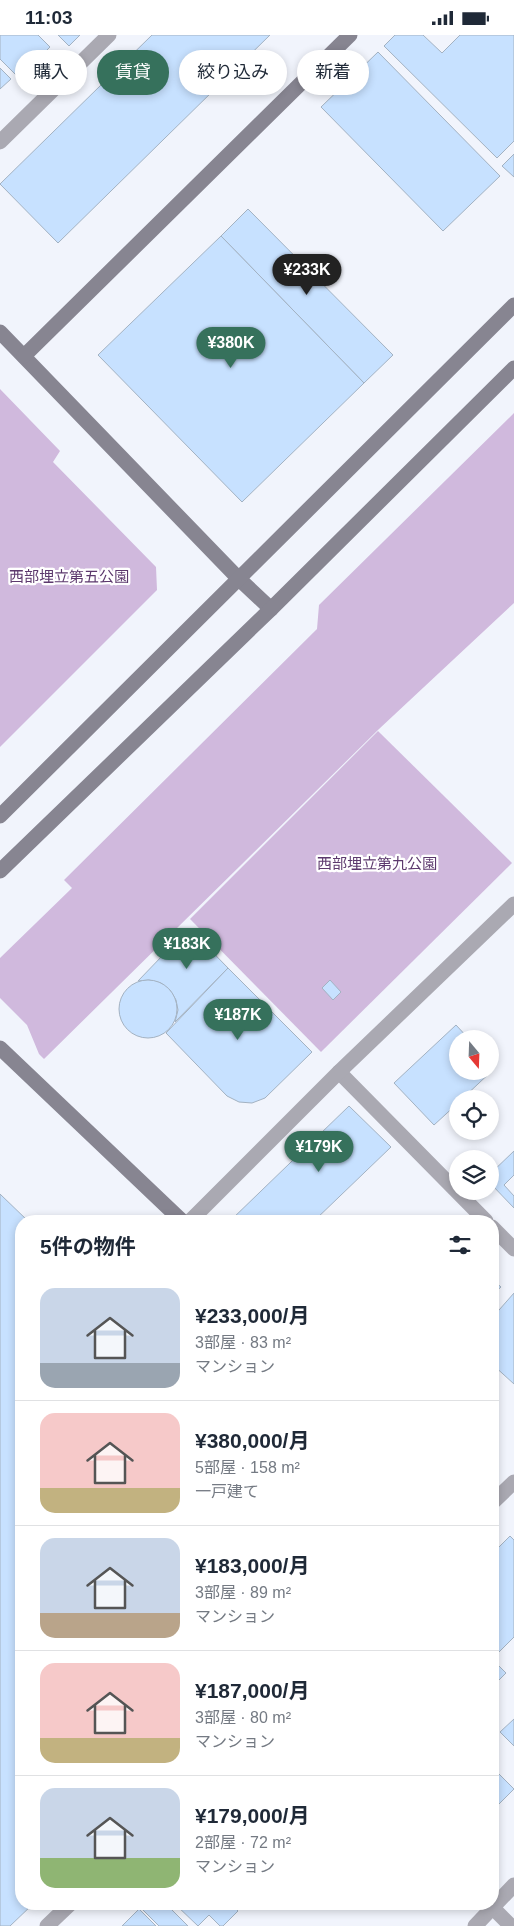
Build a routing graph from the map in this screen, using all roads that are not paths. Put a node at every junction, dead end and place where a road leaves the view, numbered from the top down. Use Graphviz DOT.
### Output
graph roads {
  1 [pos="109,35"];
  2 [pos="350,35"];
  3 [pos="0,142"];
  4 [pos="514,305"];
  5 [pos="0,332"];
  6 [pos="24,356"];
  7 [pos="514,368"];
  8 [pos="238,578"];
  9 [pos="271,609"];
  10 [pos="0,816"];
  11 [pos="0,871"];
  12 [pos="514,904"];
  13 [pos="0,1048"];
  14 [pos="339,1072"];
  15 [pos="176,1215"];
  16 [pos="196,1215"];
  17 [pos="480,1215"];
  18 [pos="499,1234"];
  19 [pos="514,1249"];
  20 [pos="514,1482"];
  21 [pos="499,1496"];
  22 [pos="514,1885"];
  23 [pos="499,1900"];
  24 [pos="64,1910"];
  25 [pos="489,1910"];
  26 [pos="495,1910"];
  27 [pos="47,1926"];
  28 [pos="475,1926"];
  29 [pos="511,1926"];
  1 -- 3 [label="street"];
  2 -- 6 [label="street"];
  4 -- 8 [label="street"];
  5 -- 6 [label="street"];
  6 -- 8 [label="street"];
  7 -- 9 [label="street"];
  8 -- 9 [label="street"];
  8 -- 10 [label="street"];
  9 -- 11 [label="street"];
  12 -- 14 [label="street"];
  13 -- 15 [label="street"];
  14 -- 16 [label="street"];
  14 -- 17 [label="street"];
  18 -- 19 [label="street"];
  20 -- 21 [label="street"];
  22 -- 23 [label="street"];
  24 -- 27 [label="street"];
  25 -- 28 [label="street"];
  26 -- 29 [label="street"];
}
